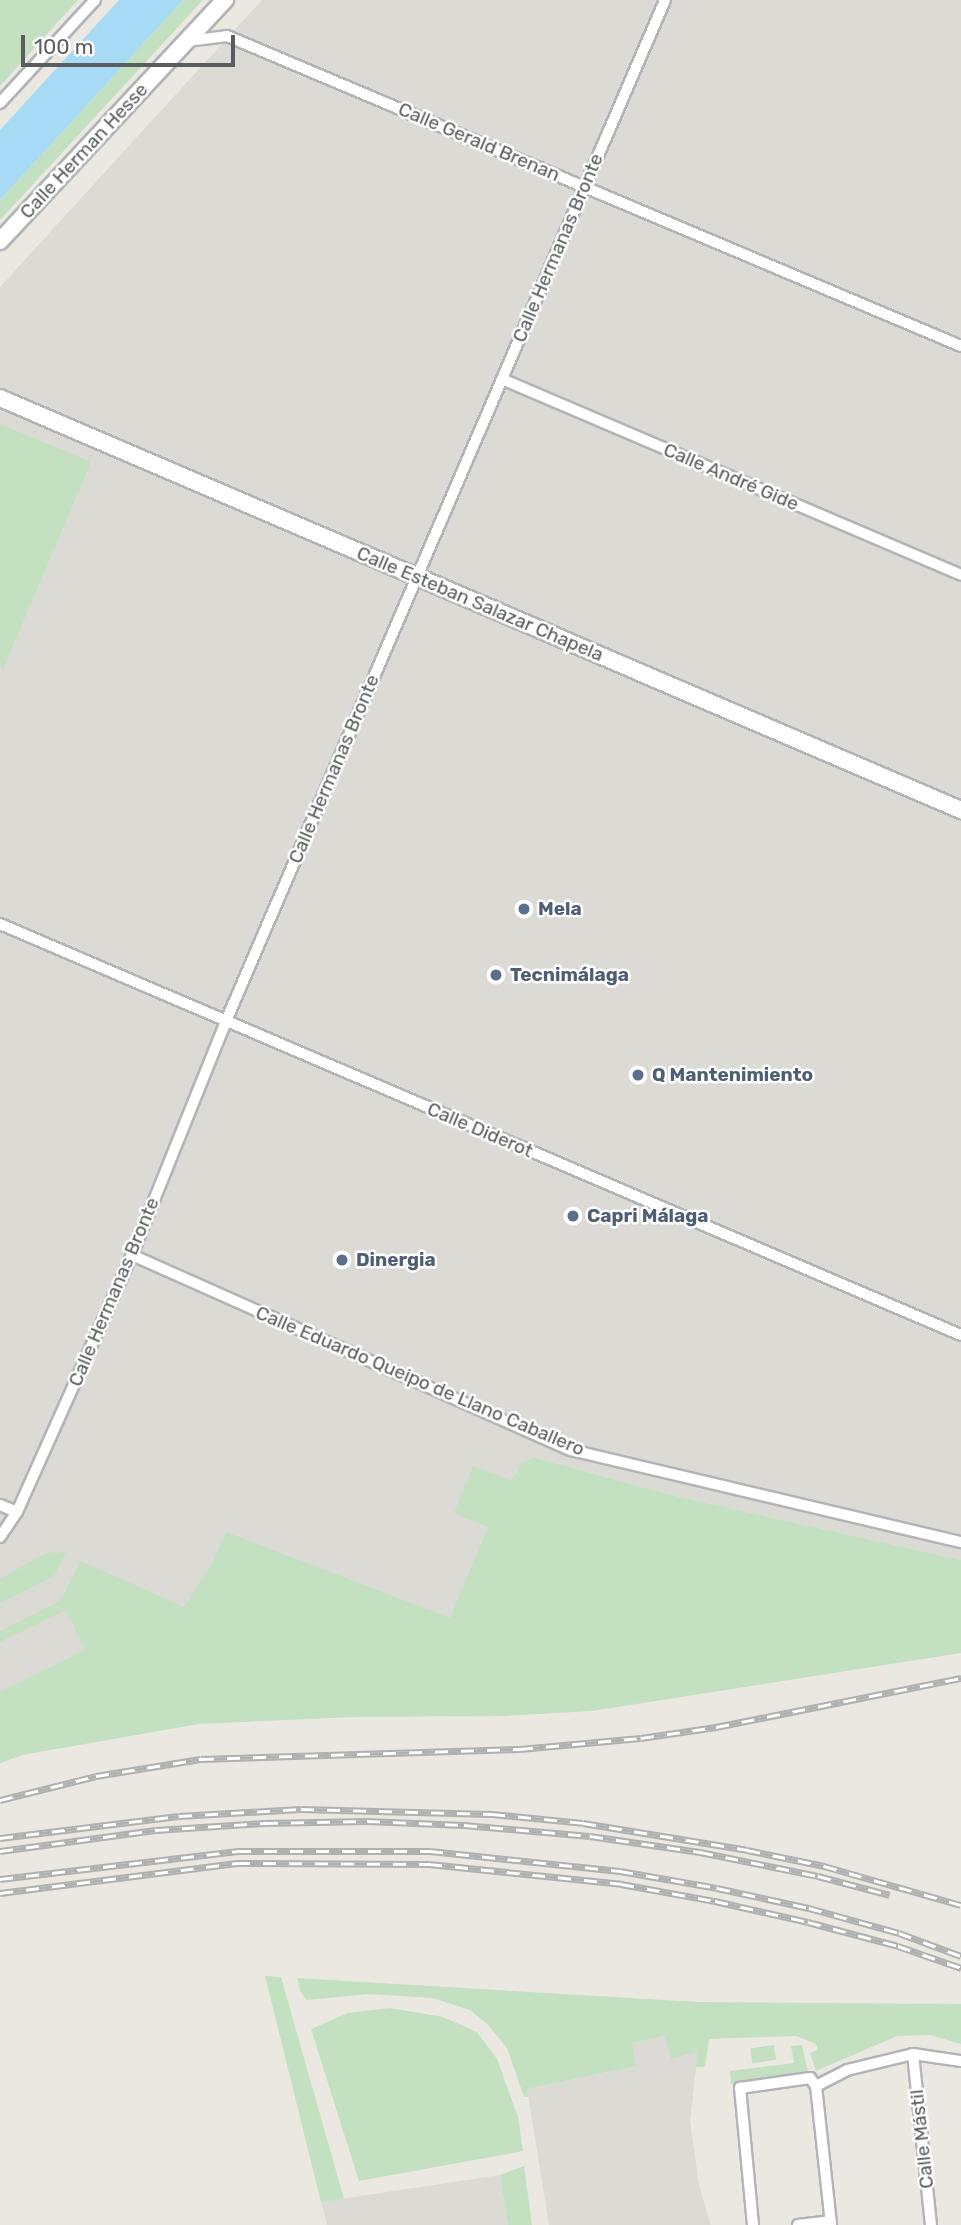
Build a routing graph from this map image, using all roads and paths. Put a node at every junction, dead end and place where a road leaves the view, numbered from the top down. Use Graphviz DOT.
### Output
graph roads {
  1 [pos="95,0"];
  2 [pos="225,0"];
  3 [pos="665,0"];
  4 [pos="187,41"];
  5 [pos="0,103"];
  6 [pos="584,187"];
  7 [pos="0,241"];
  8 [pos="961,346"];
  9 [pos="502,379"];
  10 [pos="0,398"];
  11 [pos="961,575"];
  12 [pos="416,577"];
  13 [pos="961,810"];
  14 [pos="0,924"];
  15 [pos="226,1021"];
  16 [pos="132,1255"];
  17 [pos="961,1335"];
  18 [pos="0,1504"];
  19 [pos="17,1512"];
  20 [pos="0,1537"];
  21 [pos="961,1542"];
  22 [pos="913,2054"];
  23 [pos="961,2062"];
  24 [pos="816,2086"];
  25 [pos="830,2223"];
  26 [pos="753,2225"];
  27 [pos="798,2225"];
  28 [pos="931,2225"];
  1 -- 5 [label="street"];
  2 -- 4 [label="street, Calle Herman Hesse"];
  3 -- 6 [label="street, Calle Hermanas Bronte"];
  4 -- 6 [label="street, Calle Gerald Brenan"];
  4 -- 7 [label="street, Calle Herman Hesse"];
  6 -- 8 [label="street, Calle Gerald Brenan"];
  6 -- 9 [label="street, Calle Hermanas Bronte"];
  9 -- 11 [label="street, Calle André Gide"];
  9 -- 12 [label="street, Calle Hermanas Bronte"];
  10 -- 12 [label="street, Calle Esteban Salazar Chapela"];
  12 -- 13 [label="street, Calle Esteban Salazar Chapela"];
  12 -- 15 [label="street, Calle Hermanas Bronte"];
  14 -- 15 [label="street, Calle Diderot"];
  15 -- 16 [label="street, Calle Hermanas Bronte"];
  15 -- 17 [label="street, Calle Diderot"];
  16 -- 19 [label="street, Calle Hermanas Bronte"];
  16 -- 21 [label="street, Calle Eduardo Queipo de Llano Caballero"];
  18 -- 19 [label="street"];
  19 -- 20 [label="street, Calle Hermanas Bronte"];
  22 -- 23 [label="street"];
  22 -- 24 [label="street"];
  22 -- 28 [label="street, Calle Mástil"];
  24 -- 25 [label="street"];
  24 -- 26 [label="street"];
  25 -- 27 [label="street"];
}
